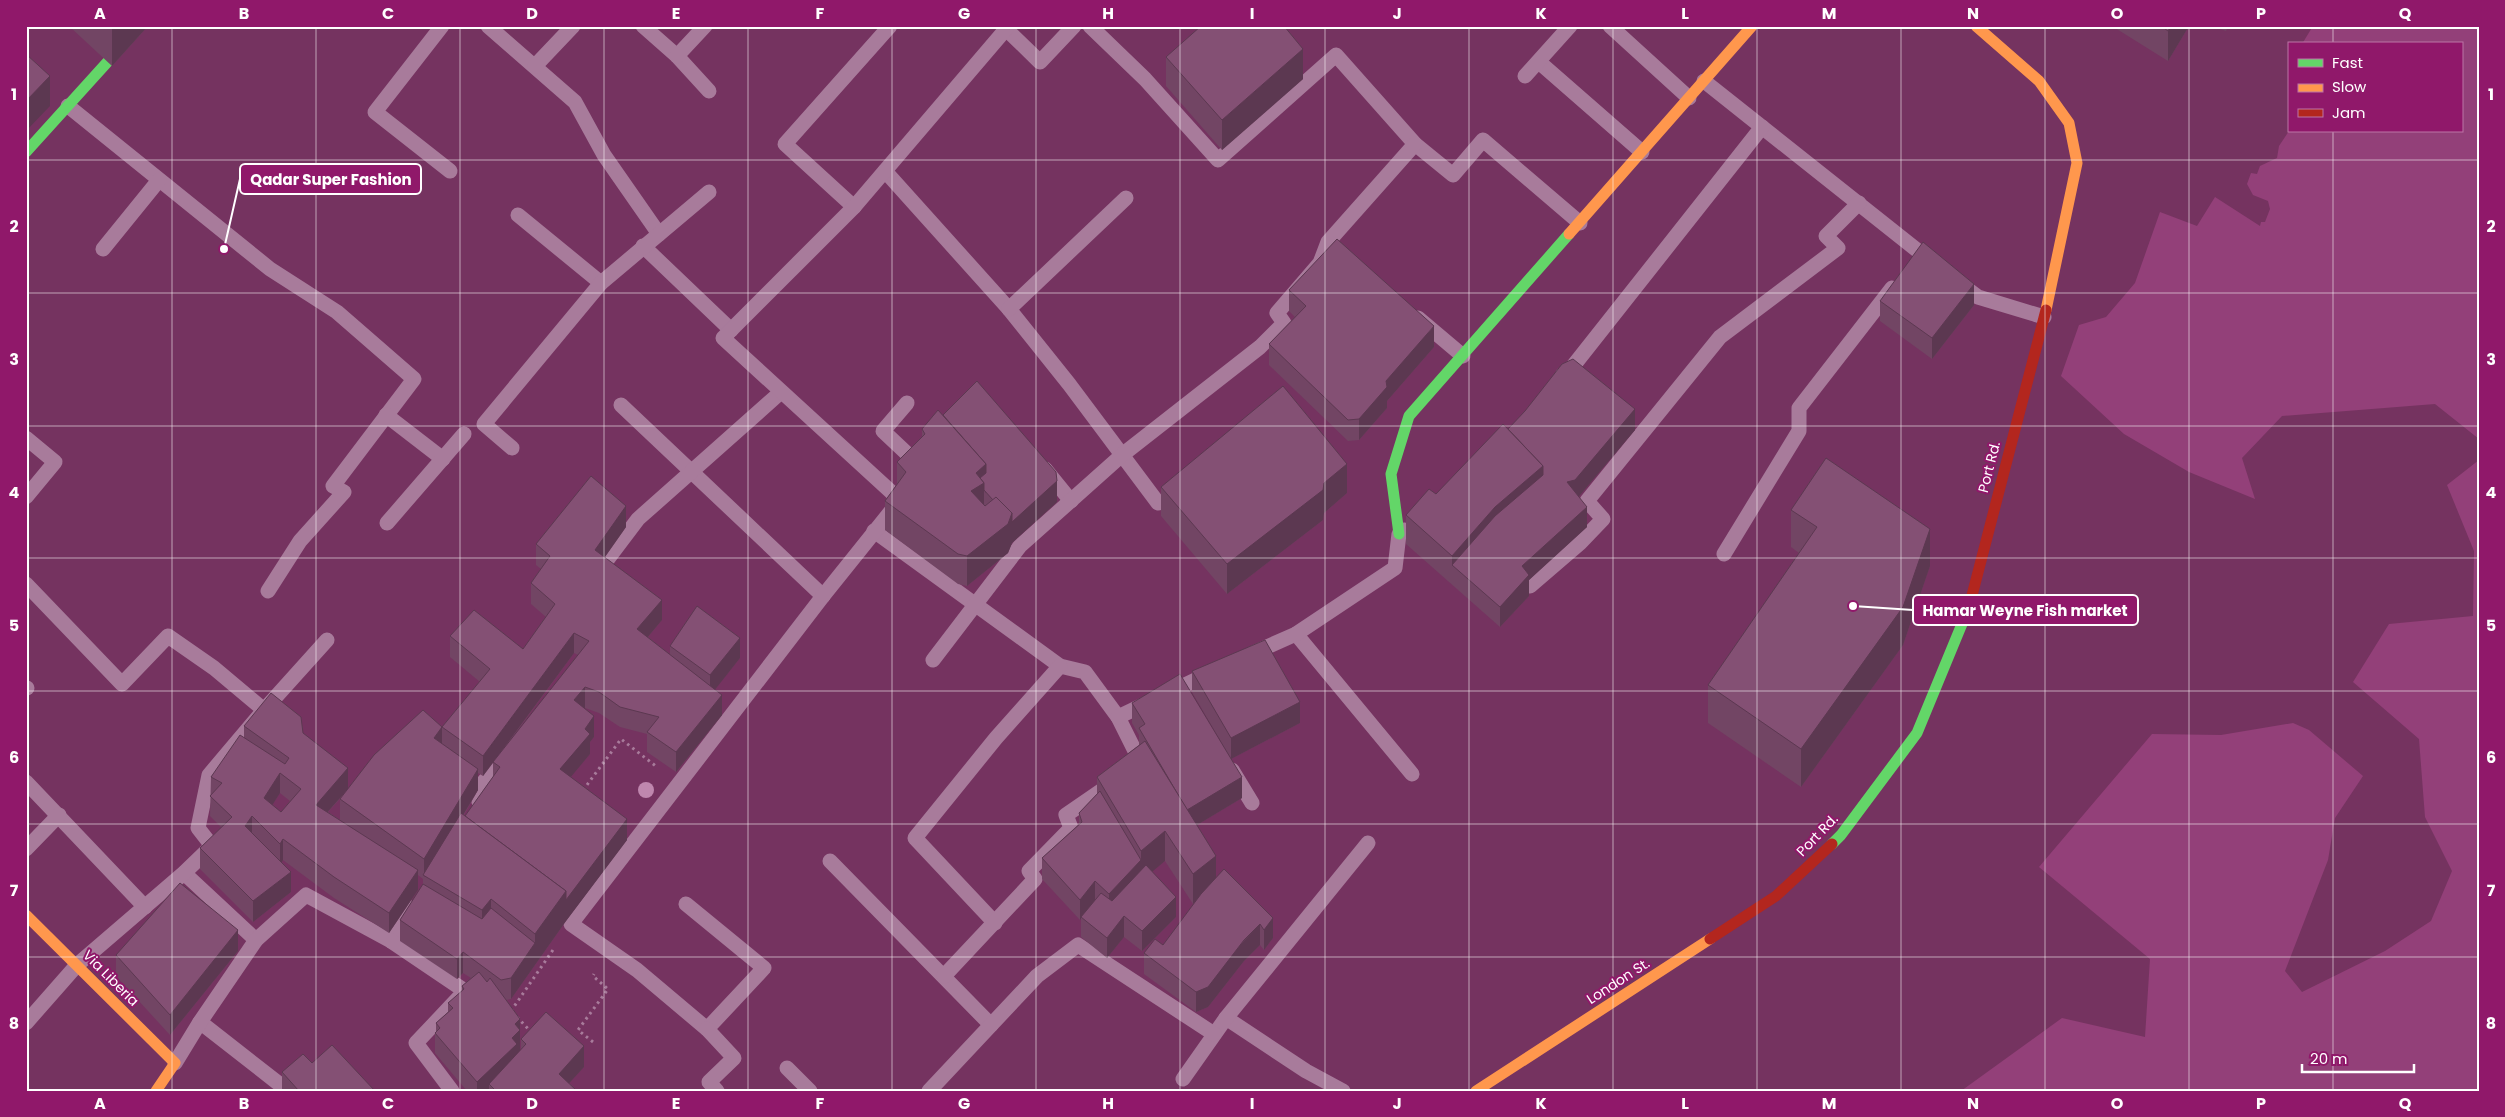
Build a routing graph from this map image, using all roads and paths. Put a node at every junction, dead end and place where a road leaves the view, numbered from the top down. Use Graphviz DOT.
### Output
graph roads {
  1 [pos="140,26"];
  2 [pos="442,26"];
  3 [pos="488,26"];
  4 [pos="573,26"];
  5 [pos="643,26"];
  6 [pos="706,26"];
  7 [pos="890,26"];
  8 [pos="1074,26"];
  9 [pos="1090,26"];
  10 [pos="1570,26"];
  11 [pos="1610,26"];
  12 [pos="1752,26"];
  13 [pos="1976,26"];
  14 [pos="1005,28"];
  15 [pos="677,56"];
  16 [pos="1539,62"];
  17 [pos="535,66"];
  18 [pos="1525,76"];
  19 [pos="1704,81"];
  20 [pos="709,90"];
  21 [pos="1689,98"];
  22 [pos="64,103"];
  23 [pos="1762,127"];
  24 [pos="1415,144"];
  25 [pos="26,152"];
  26 [pos="1642,152"];
  27 [pos="450,170"];
  28 [pos="885,171"];
  29 [pos="159,180"];
  30 [pos="709,192"];
  31 [pos="1126,198"];
  32 [pos="1859,203"];
  33 [pos="854,207"];
  34 [pos="518,215"];
  35 [pos="1580,223"];
  36 [pos="659,234"];
  37 [pos="1328,242"];
  38 [pos="644,246"];
  39 [pos="103,249"];
  40 [pos="1920,252"];
  41 [pos="1343,254"];
  42 [pos="601,282"];
  43 [pos="1009,309"];
  44 [pos="1410,311"];
  45 [pos="2044,317"];
  46 [pos="731,330"];
  47 [pos="1463,356"];
  48 [pos="1570,370"];
  49 [pos="1552,380"];
  50 [pos="1585,382"];
  51 [pos="781,392"];
  52 [pos="907,403"];
  53 [pos="621,404"];
  54 [pos="386,415"];
  55 [pos="1630,418"];
  56 [pos="1645,430"];
  57 [pos="464,434"];
  58 [pos="26,438"];
  59 [pos="512,448"];
  60 [pos="1122,455"];
  61 [pos="1036,458"];
  62 [pos="443,459"];
  63 [pos="691,472"];
  64 [pos="891,494"];
  65 [pos="26,497"];
  66 [pos="1071,501"];
  67 [pos="1158,503"];
  68 [pos="1413,522"];
  69 [pos="387,523"];
  70 [pos="874,531"];
  71 [pos="1399,534"];
  72 [pos="1724,554"];
  73 [pos="604,564"];
  74 [pos="26,584"];
  75 [pos="1530,586"];
  76 [pos="268,591"];
  77 [pos="823,596"];
  78 [pos="975,602"];
  79 [pos="1296,634"];
  80 [pos="328,640"];
  81 [pos="933,660"];
  82 [pos="1060,666"];
  83 [pos="1182,686"];
  84 [pos="1192,703"];
  85 [pos="264,710"];
  86 [pos="1118,716"];
  87 [pos="514,746"];
  88 [pos="1222,753"];
  89 [pos="467,774"];
  90 [pos="1412,774"];
  91 [pos="26,782"];
  92 [pos="482,784"];
  93 [pos="679,784"];
  94 [pos="591,794"];
  95 [pos="1252,803"];
  96 [pos="472,813"];
  97 [pos="59,815"];
  98 [pos="1368,843"];
  99 [pos="26,849"];
  100 [pos="830,861"];
  101 [pos="184,873"];
  102 [pos="420,895"];
  103 [pos="1776,896"];
  104 [pos="686,904"];
  105 [pos="145,907"];
  106 [pos="26,915"];
  107 [pos="995,923"];
  108 [pos="572,924"];
  109 [pos="256,940"];
  110 [pos="391,940"];
  111 [pos="609,951"];
  112 [pos="77,965"];
  113 [pos="944,976"];
  114 [pos="1226,1018"];
  115 [pos="26,1022"];
  116 [pos="200,1022"];
  117 [pos="991,1025"];
  118 [pos="707,1029"];
  119 [pos="1214,1034"];
  120 [pos="535,1036"];
  121 [pos="593,1042"];
  122 [pos="175,1063"];
  123 [pos="787,1068"];
  124 [pos="1182,1079"];
  125 [pos="278,1083"];
  126 [pos="156,1091"];
  127 [pos="452,1091"];
  128 [pos="717,1091"];
  129 [pos="810,1091"];
  130 [pos="929,1091"];
  131 [pos="1343,1091"];
  132 [pos="1476,1091"];
  1 -- 22 [label="main road"];
  2 -- 27 [label="lane"];
  3 -- 17 [label="lane"];
  4 -- 17 [label="lane"];
  5 -- 15 [label="lane"];
  6 -- 15 [label="lane"];
  7 -- 33 [label="lane"];
  8 -- 14 [label="lane"];
  9 -- 24 [label="lane"];
  10 -- 16 [label="lane"];
  11 -- 21 [label="lane"];
  12 -- 19 [label="main road"];
  13 -- 45 [label="main road, Port Rd."];
  14 -- 28 [label="lane"];
  15 -- 20 [label="lane"];
  16 -- 18 [label="lane"];
  16 -- 26 [label="lane"];
  17 -- 36 [label="lane"];
  19 -- 21 [label="main road"];
  19 -- 23 [label="lane"];
  21 -- 26 [label="main road"];
  22 -- 25 [label="main road"];
  22 -- 29 [label="lane"];
  23 -- 32 [label="lane"];
  23 -- 48 [label="lane"];
  24 -- 35 [label="lane"];
  24 -- 37 [label="lane"];
  26 -- 35 [label="main road"];
  28 -- 33 [label="lane"];
  28 -- 43 [label="lane"];
  29 -- 39 [label="lane"];
  29 -- 54 [label="lane"];
  30 -- 36 [label="lane"];
  31 -- 43 [label="lane"];
  32 -- 40 [label="lane"];
  32 -- 56 [label="lane"];
  33 -- 46 [label="lane"];
  34 -- 42 [label="lane"];
  35 -- 47 [label="main road"];
  36 -- 38 [label="lane"];
  37 -- 41 [label="lane"];
  37 -- 60 [label="lane"];
  38 -- 42 [label="lane"];
  38 -- 46 [label="lane"];
  40 -- 45 [label="lane"];
  40 -- 72 [label="lane"];
  42 -- 59 [label="lane"];
  43 -- 60 [label="lane"];
  44 -- 47 [label="lane"];
  45 -- 103 [label="main road, Port Rd."];
  46 -- 51 [label="lane"];
  47 -- 71 [label="main road"];
  48 -- 49 [label="lane"];
  48 -- 50 [label="lane"];
  51 -- 63 [label="lane"];
  51 -- 64 [label="lane"];
  52 -- 64 [label="lane"];
  53 -- 63 [label="lane"];
  54 -- 62 [label="lane"];
  54 -- 76 [label="lane"];
  55 -- 56 [label="lane"];
  56 -- 75 [label="lane"];
  57 -- 62 [label="lane"];
  58 -- 65 [label="lane"];
  60 -- 66 [label="lane"];
  60 -- 67 [label="lane"];
  61 -- 66 [label="lane"];
  62 -- 69 [label="lane"];
  63 -- 73 [label="lane"];
  63 -- 77 [label="lane"];
  64 -- 70 [label="lane"];
  66 -- 78 [label="lane"];
  68 -- 71 [label="lane"];
  70 -- 77 [label="lane"];
  70 -- 78 [label="lane"];
  71 -- 79 [label="lane"];
  74 -- 85 [label="lane"];
  77 -- 93 [label="lane"];
  78 -- 81 [label="lane"];
  78 -- 82 [label="lane"];
  79 -- 83 [label="lane"];
  79 -- 90 [label="lane"];
  80 -- 85 [label="lane"];
  82 -- 86 [label="lane"];
  82 -- 107 [label="lane"];
  83 -- 84 [label="lane"];
  83 -- 86 [label="lane"];
  85 -- 101 [label="lane"];
  86 -- 107 [label="lane"];
  87 -- 92 [label="lane"];
  88 -- 95 [label="lane"];
  89 -- 92 [label="lane"];
  91 -- 97 [label="lane"];
  92 -- 96 [label="lane"];
  93 -- 94 [label="path"];
  93 -- 108 [label="lane"];
  97 -- 99 [label="lane"];
  97 -- 105 [label="lane"];
  98 -- 114 [label="lane"];
  100 -- 113 [label="lane"];
  101 -- 105 [label="lane"];
  101 -- 109 [label="lane"];
  102 -- 110 [label="lane"];
  103 -- 132 [label="main road, London St."];
  104 -- 118 [label="lane"];
  105 -- 112 [label="lane"];
  106 -- 112 [label="main road, Via Liberia"];
  107 -- 113 [label="lane"];
  108 -- 111 [label="lane"];
  108 -- 120 [label="path"];
  109 -- 110 [label="lane"];
  109 -- 116 [label="lane"];
  110 -- 127 [label="lane"];
  111 -- 118 [label="lane"];
  111 -- 121 [label="path"];
  112 -- 115 [label="lane"];
  112 -- 122 [label="main road, Via Liberia"];
  113 -- 117 [label="lane"];
  114 -- 119 [label="lane"];
  114 -- 131 [label="lane"];
  116 -- 122 [label="lane"];
  116 -- 125 [label="lane"];
  117 -- 119 [label="lane"];
  117 -- 130 [label="lane"];
  118 -- 128 [label="lane"];
  119 -- 124 [label="lane"];
  122 -- 126 [label="main road"];
  123 -- 129 [label="lane"];
}
